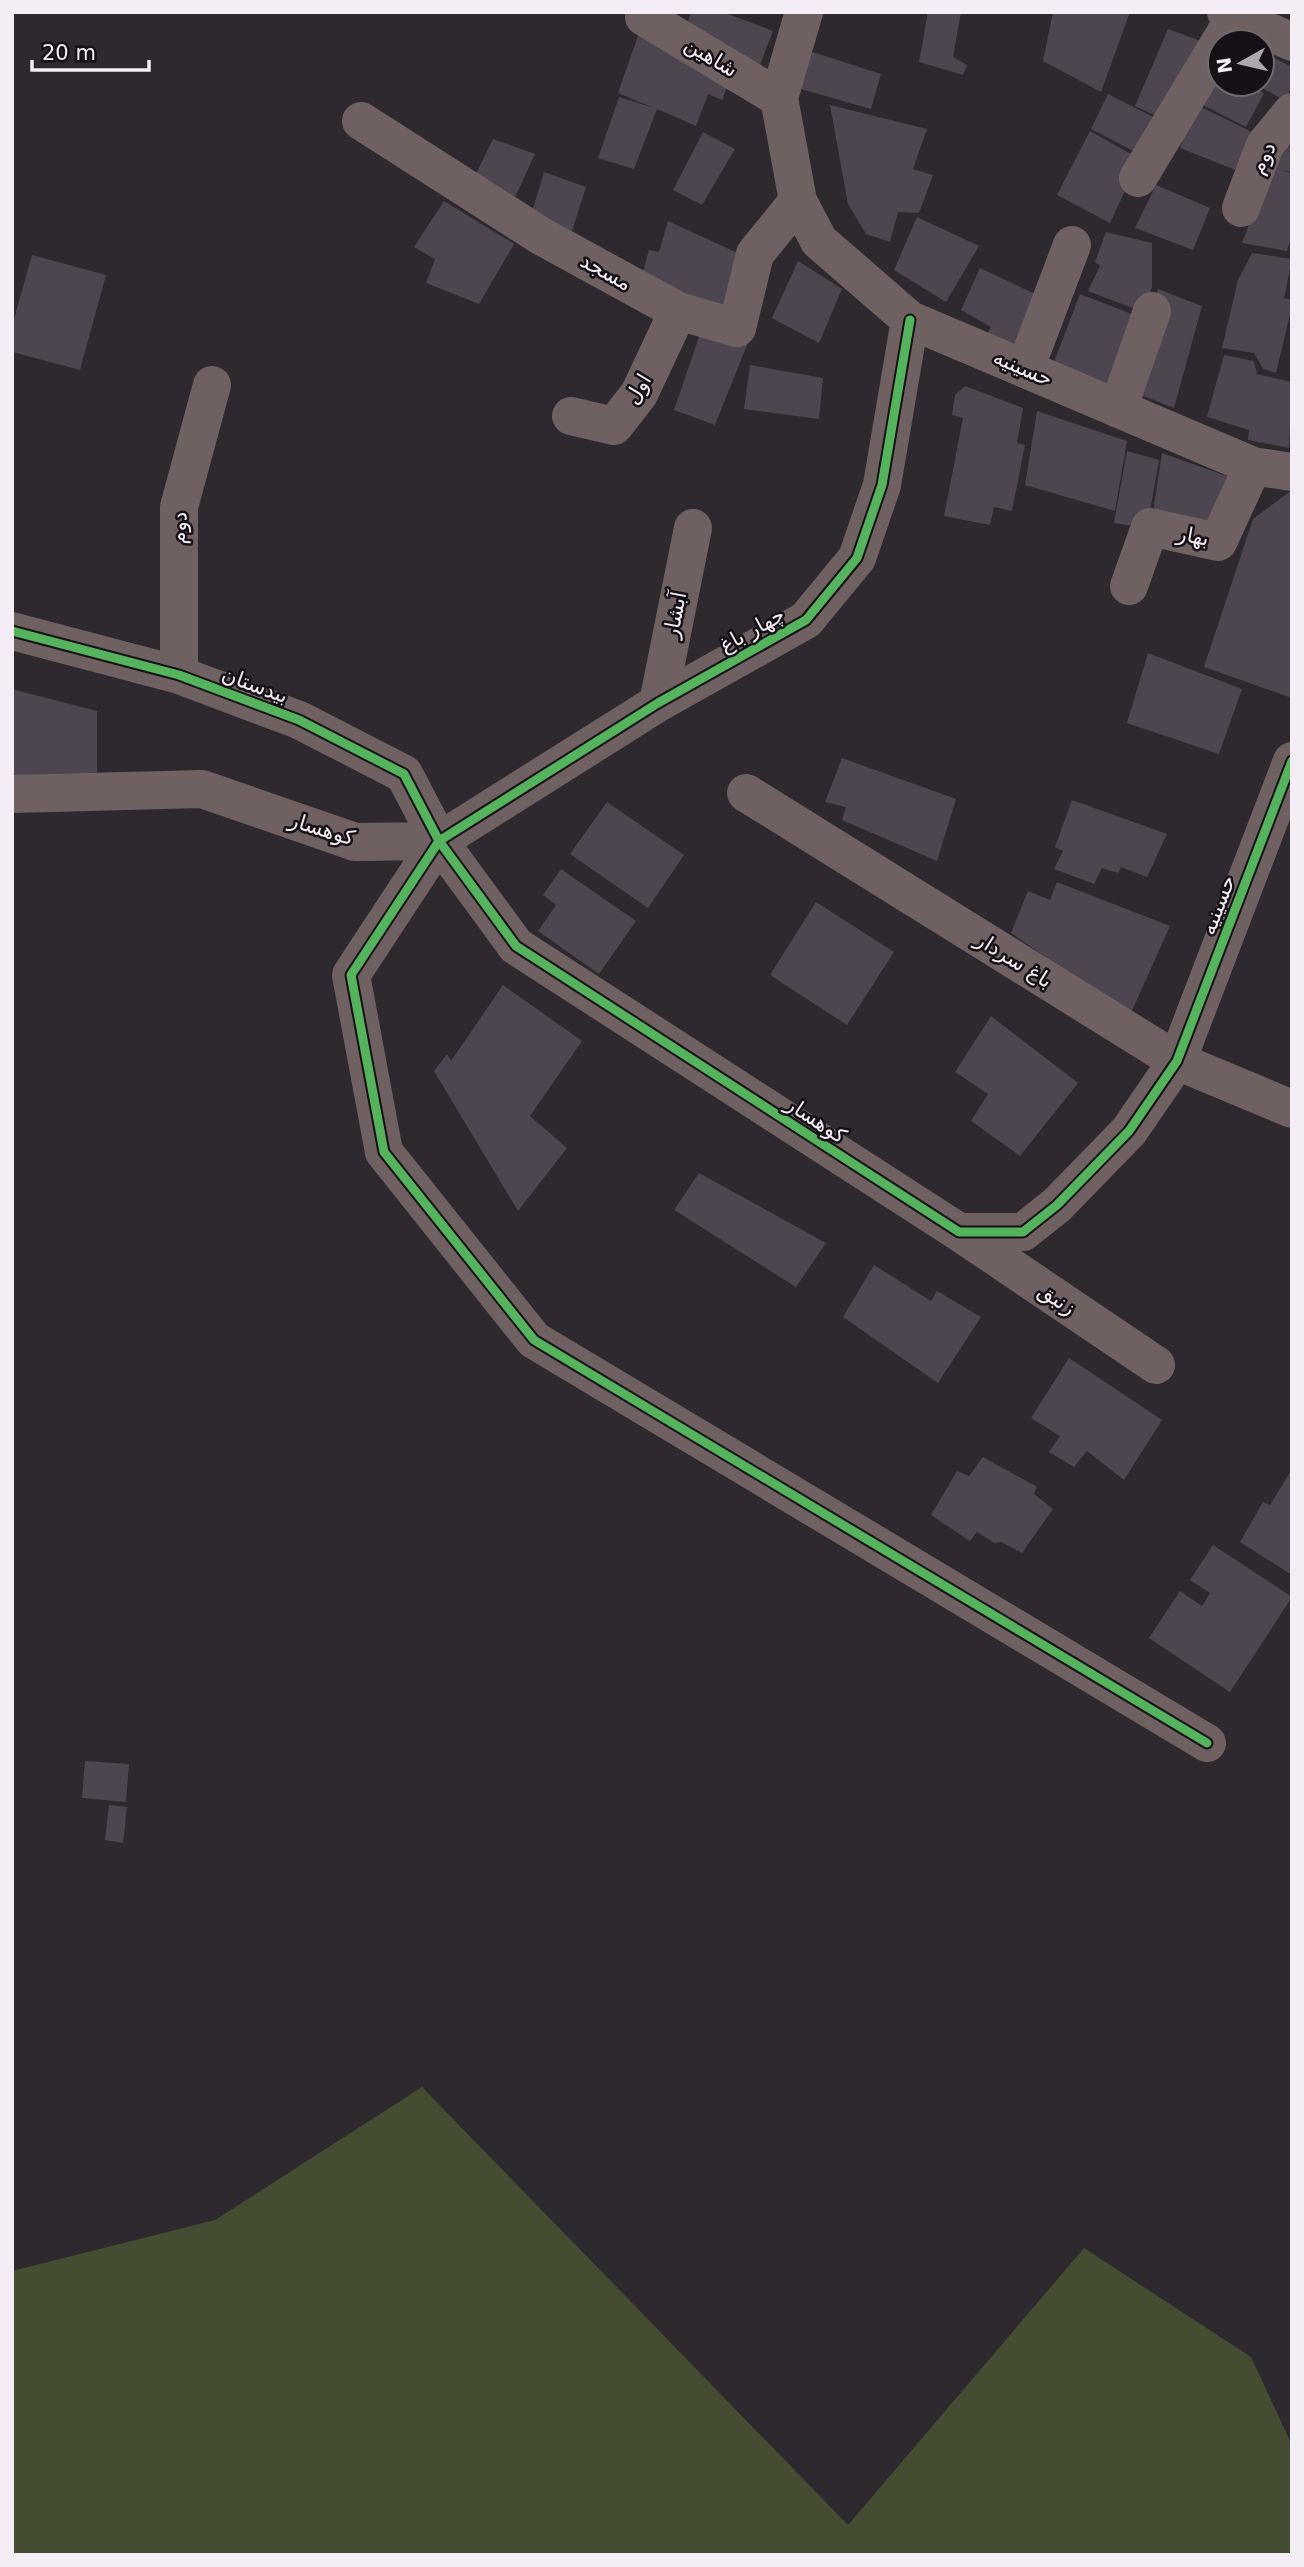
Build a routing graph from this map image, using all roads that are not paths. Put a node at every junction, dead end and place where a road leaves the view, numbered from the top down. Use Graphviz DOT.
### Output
graph roads {
  1 [pos="804,12"];
  2 [pos="1230,15"];
  3 [pos="644,17"];
  4 [pos="1292,42"];
  5 [pos="779,97"];
  6 [pos="1292,112"];
  7 [pos="361,121"];
  8 [pos="1138,178"];
  9 [pos="798,201"];
  10 [pos="1241,208"];
  11 [pos="1072,244"];
  12 [pos="678,311"];
  13 [pos="1152,311"];
  14 [pos="910,320"];
  15 [pos="1025,369"];
  16 [pos="212,385"];
  17 [pos="1118,409"];
  18 [pos="571,416"];
  19 [pos="1253,466"];
  20 [pos="1292,472"];
  21 [pos="693,528"];
  22 [pos="1129,586"];
  23 [pos="12,631"];
  24 [pos="179,675"];
  25 [pos="658,703"];
  26 [pos="1292,761"];
  27 [pos="746,793"];
  28 [pos="12,794"];
  29 [pos="439,841"];
  30 [pos="1177,1061"];
  31 [pos="1292,1109"];
  32 [pos="959,1232"];
  33 [pos="1156,1366"];
  34 [pos="1207,1743"];
  1 -- 5 [label="street"];
  2 -- 4 [label="street"];
  2 -- 8 [label="street"];
  3 -- 5 [label="street, شاهین"];
  5 -- 9 [label="street, حسینیه"];
  6 -- 10 [label="street, دوم"];
  7 -- 12 [label="street, مسجد"];
  9 -- 12 [label="street, مسجد"];
  9 -- 14 [label="street, حسینیه"];
  11 -- 15 [label="street"];
  12 -- 18 [label="street, اول"];
  13 -- 17 [label="street"];
  14 -- 15 [label="street, حسینیه"];
  14 -- 25 [label="street, چهار باغ"];
  15 -- 17 [label="street, حسینیه"];
  16 -- 24 [label="street, دوم"];
  17 -- 19 [label="street, حسینیه"];
  19 -- 20 [label="street, حسینیه"];
  19 -- 22 [label="street, بهار"];
  21 -- 25 [label="street, آبشار"];
  23 -- 24 [label="street, بیدستان"];
  24 -- 29 [label="street, بیدستان"];
  25 -- 29 [label="street, چهار باغ"];
  26 -- 30 [label="street, حسینیه"];
  27 -- 30 [label="street, باغ سردار"];
  28 -- 29 [label="street, کوهسار"];
  29 -- 32 [label="street, کوهسار"];
  29 -- 34 [label="street"];
  30 -- 31 [label="street, باغ سردار"];
  30 -- 32 [label="street"];
  32 -- 33 [label="street, زنبق"];
}
